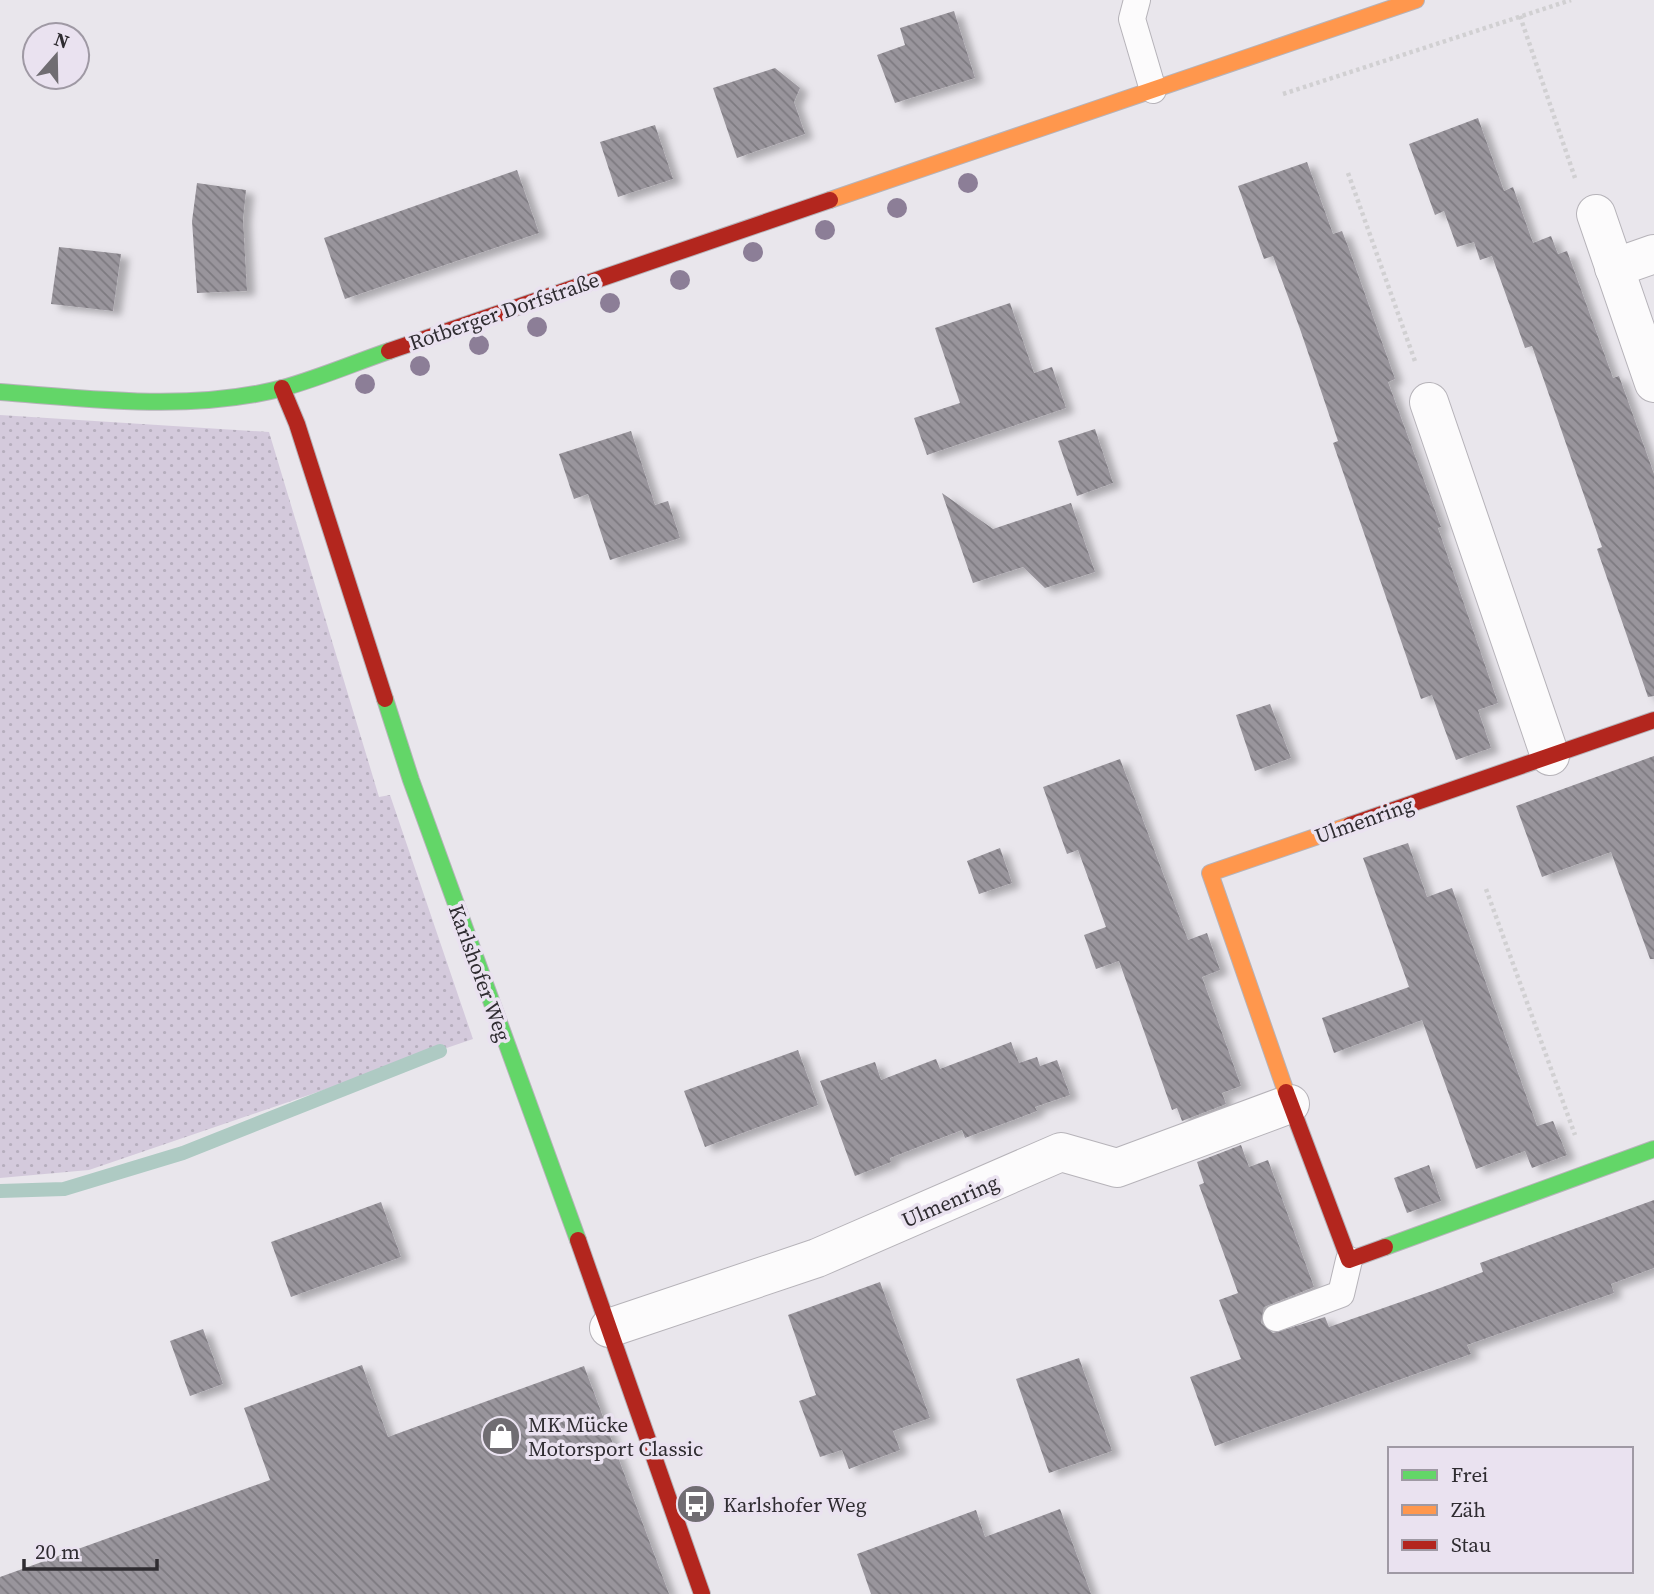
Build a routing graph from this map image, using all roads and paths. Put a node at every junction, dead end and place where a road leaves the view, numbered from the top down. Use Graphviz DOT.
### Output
graph roads {
  1 [pos="1137,0"];
  2 [pos="1416,0"];
  3 [pos="1572,0"];
  4 [pos="1520,16"];
  5 [pos="1413,52"];
  6 [pos="1153,90"];
  7 [pos="1348,173"];
  8 [pos="1596,214"];
  9 [pos="1654,254"];
  10 [pos="1614,268"];
  11 [pos="1654,383"];
  12 [pos="282,388"];
  13 [pos="0,392"];
  14 [pos="1429,402"];
  15 [pos="1654,720"];
  16 [pos="1550,756"];
  17 [pos="1486,889"];
  18 [pos="1290,1104"];
  19 [pos="1654,1149"];
  20 [pos="1588,1172"];
  21 [pos="1349,1260"];
  22 [pos="1276,1318"];
  23 [pos="609,1328"];
  24 [pos="702,1594"];
  1 -- 6 [label="lane"];
  2 -- 6 [label="street, Rotberger Dorfstraße"];
  3 -- 4 [label="path"];
  4 -- 5 [label="path"];
  4 -- 8 [label="path"];
  6 -- 12 [label="street, Rotberger Dorfstraße"];
  7 -- 14 [label="path"];
  8 -- 10 [label="street"];
  9 -- 10 [label="street"];
  10 -- 11 [label="street"];
  12 -- 13 [label="street, Rotberger Dorfstraße"];
  12 -- 23 [label="street, Karlshofer Weg"];
  14 -- 16 [label="street"];
  15 -- 16 [label="street, Ulmenring"];
  16 -- 18 [label="street, Ulmenring"];
  17 -- 20 [label="path"];
  18 -- 21 [label="street, Ulmenring"];
  18 -- 23 [label="street, Ulmenring"];
  19 -- 20 [label="street"];
  20 -- 21 [label="street"];
  21 -- 22 [label="lane"];
  23 -- 24 [label="street, Karlshofer Weg"];
}
